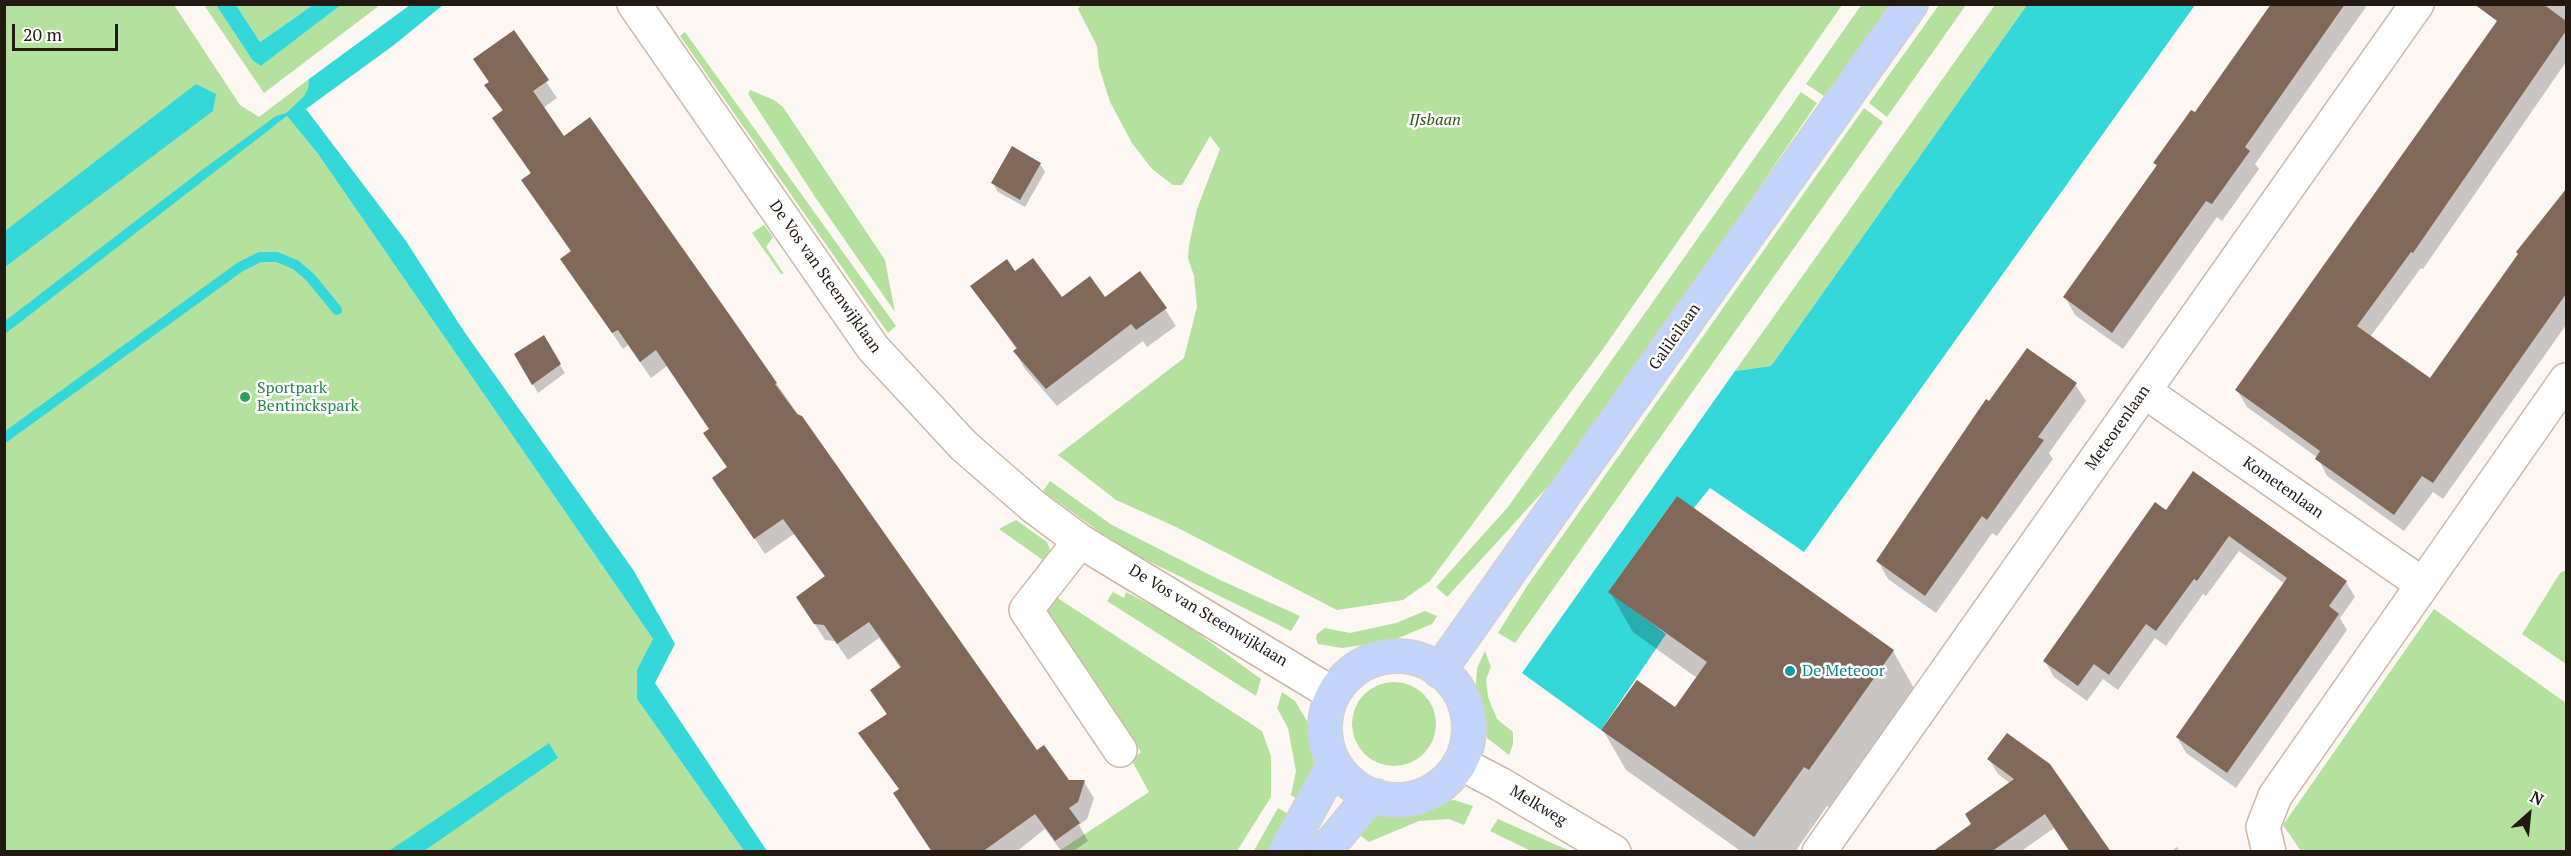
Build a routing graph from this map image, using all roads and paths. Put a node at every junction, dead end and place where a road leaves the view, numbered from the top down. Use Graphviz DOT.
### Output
graph roads {
  1 [pos="634,4"];
  2 [pos="1911,4"];
  3 [pos="2417,4"];
  4 [pos="2566,380"];
  5 [pos="2144,391"];
  6 [pos="1080,541"];
  7 [pos="2422,584"];
  8 [pos="1439,671"];
  9 [pos="1334,694"];
  10 [pos="1120,750"];
  11 [pos="1334,764"];
  12 [pos="1460,764"];
  13 [pos="1376,796"];
  14 [pos="1286,852"];
  15 [pos="1324,852"];
  16 [pos="1614,852"];
  17 [pos="1819,852"];
  18 [pos="2269,852"];
  1 -- 6 [label="street, De Vos van Steenwijklaan"];
  2 -- 8 [label="main road, Galileilaan"];
  3 -- 5 [label="street, Meteorenlaan"];
  4 -- 7 [label="street"];
  5 -- 7 [label="street, Kometenlaan"];
  5 -- 17 [label="street, Meteorenlaan"];
  6 -- 9 [label="street, De Vos van Steenwijklaan"];
  6 -- 10 [label="street"];
  7 -- 18 [label="street"];
  8 -- 9 [label="main road"];
  8 -- 12 [label="main road"];
  9 -- 11 [label="main road"];
  11 -- 13 [label="main road"];
  11 -- 14 [label="main road"];
  12 -- 13 [label="main road"];
  12 -- 16 [label="street, Melkweg"];
  13 -- 15 [label="main road"];
}
